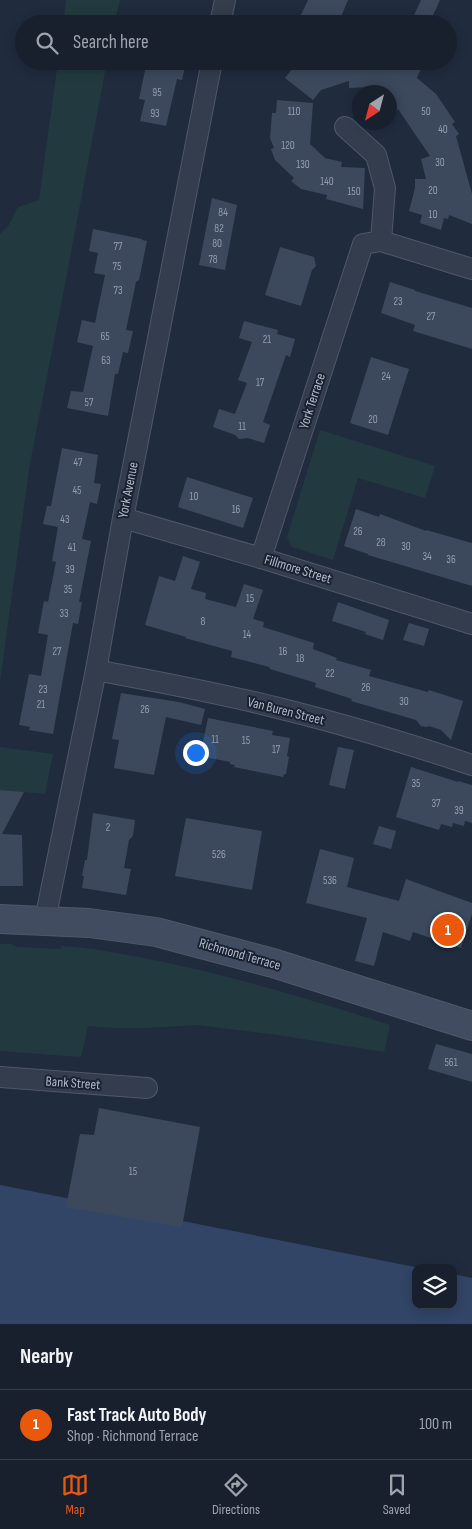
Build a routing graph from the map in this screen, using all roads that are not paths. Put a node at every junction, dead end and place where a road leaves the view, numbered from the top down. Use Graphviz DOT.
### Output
graph roads {
  1 [pos="224,0"];
  2 [pos="222,15"];
  3 [pos="210,70"];
  4 [pos="345,127"];
  5 [pos="372,242"];
  6 [pos="472,269"];
  7 [pos="123,518"];
  8 [pos="261,558"];
  9 [pos="472,624"];
  10 [pos="96,670"];
  11 [pos="472,765"];
  12 [pos="0,919"];
  13 [pos="45,920"];
  14 [pos="472,1026"];
  15 [pos="0,1077"];
  16 [pos="147,1088"];
  1 -- 2 [label="street"];
  3 -- 7 [label="street, York Avenue"];
  4 -- 5 [label="street, York Terrace"];
  5 -- 6 [label="street"];
  5 -- 8 [label="street, York Terrace"];
  7 -- 8 [label="street, Fillmore Street"];
  7 -- 10 [label="street, York Avenue"];
  8 -- 9 [label="street, Fillmore Street"];
  10 -- 11 [label="street, Van Buren Street"];
  10 -- 13 [label="street, York Avenue"];
  12 -- 13 [label="main road, Richmond Terrace"];
  13 -- 14 [label="main road, Richmond Terrace"];
  15 -- 16 [label="street, Bank Street"];
}
